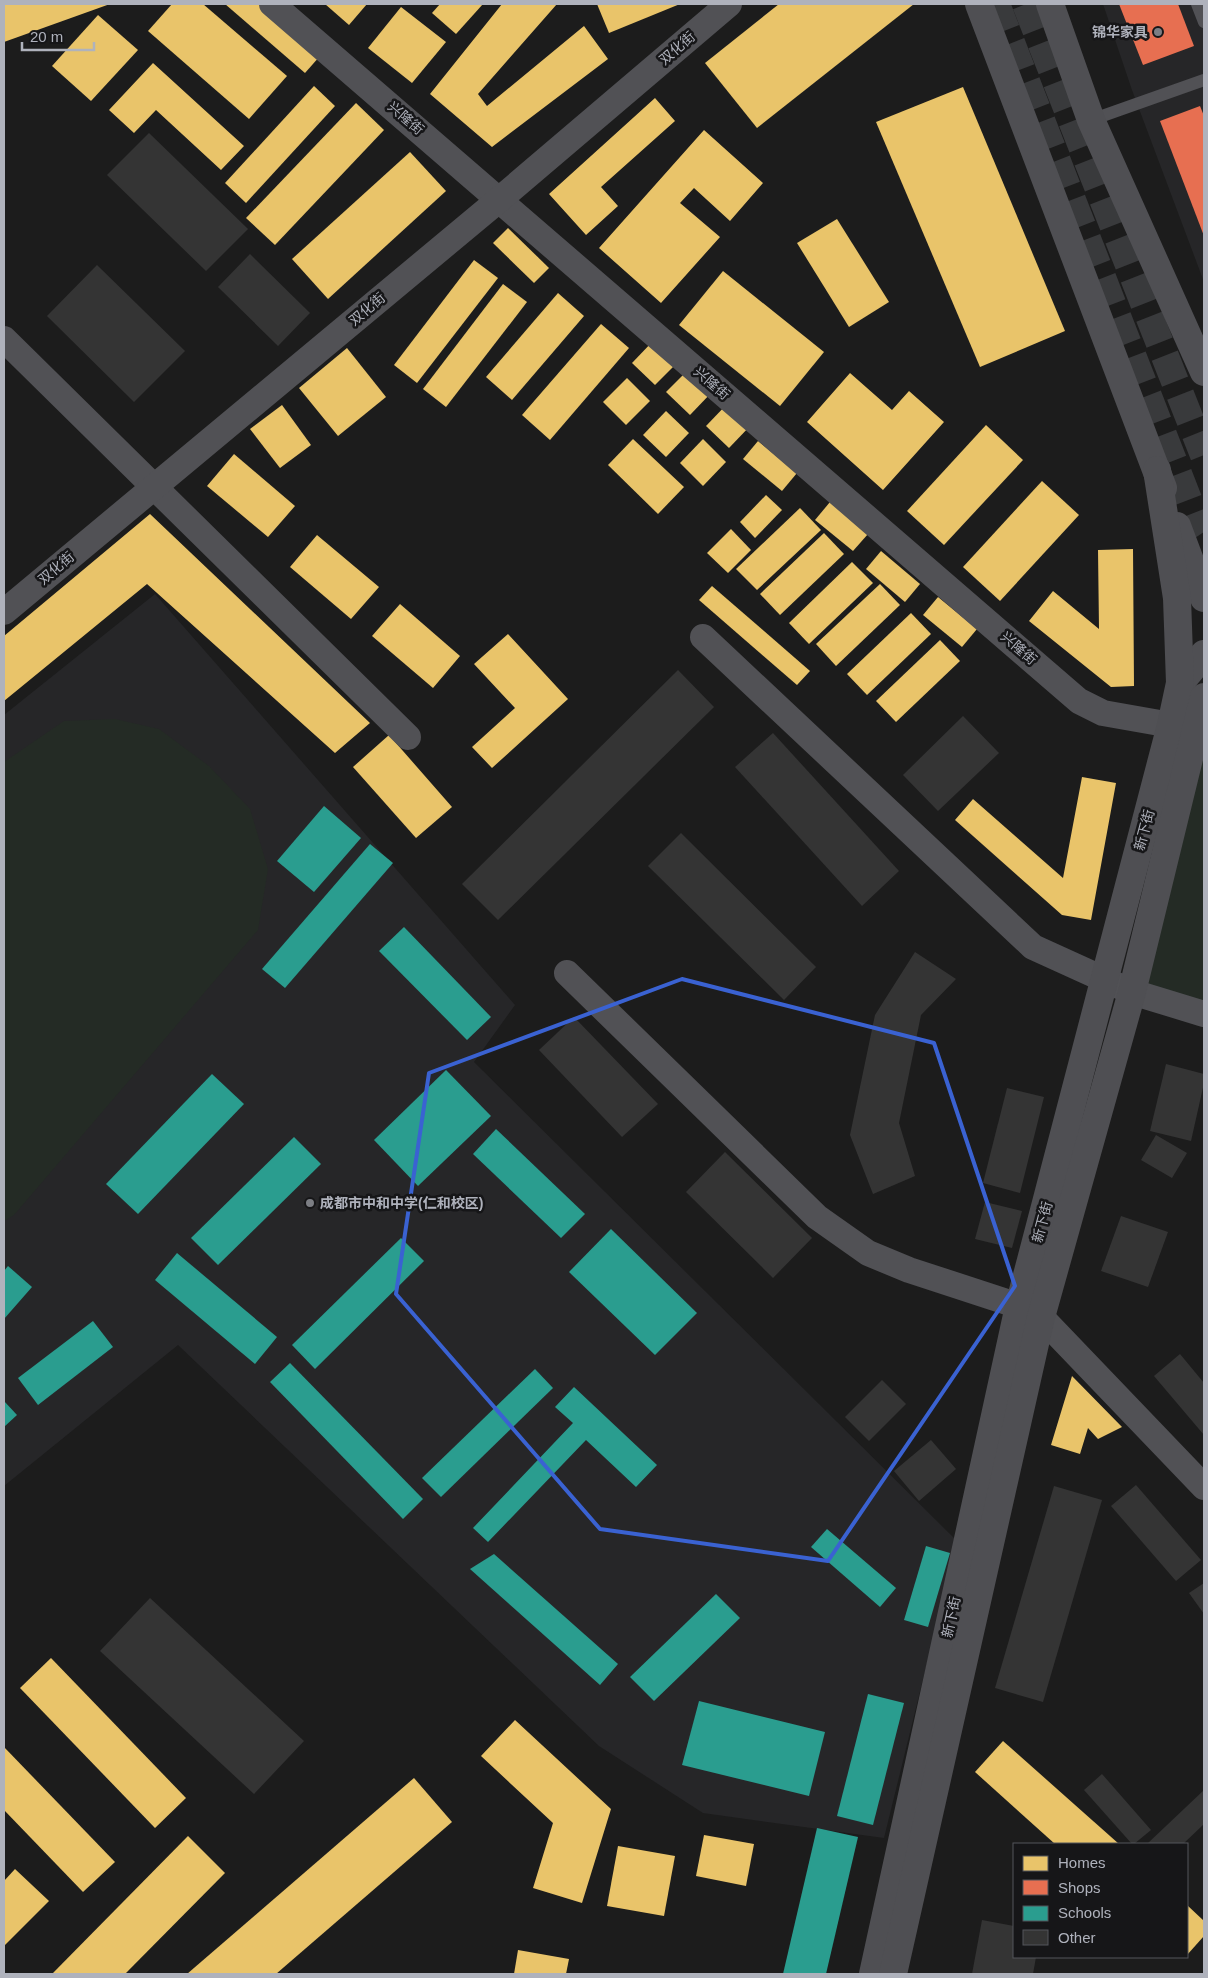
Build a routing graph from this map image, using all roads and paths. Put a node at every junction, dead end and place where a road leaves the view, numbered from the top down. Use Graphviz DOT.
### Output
graph roads {
  1 [pos="272,4"];
  2 [pos="728,4"];
  3 [pos="978,4"];
  4 [pos="1050,4"];
  5 [pos="1198,4"];
  6 [pos="1204,22"];
  7 [pos="1204,80"];
  8 [pos="1091,120"];
  9 [pos="500,199"];
  10 [pos="4,339"];
  11 [pos="1204,372"];
  12 [pos="1157,470"];
  13 [pos="154,486"];
  14 [pos="1204,598"];
  15 [pos="4,612"];
  16 [pos="702,637"];
  17 [pos="1204,654"];
  18 [pos="1180,683"];
  19 [pos="1204,697"];
  20 [pos="1171,725"];
  21 [pos="408,737"];
  22 [pos="567,973"];
  23 [pos="1105,980"];
  24 [pos="1132,992"];
  25 [pos="1204,1014"];
  26 [pos="1030,1312"];
  27 [pos="1204,1487"];
  28 [pos="873,1974"];
  29 [pos="893,1974"];
  1 -- 9 [label="street, 兴隆街"];
  2 -- 9 [label="street, 双化街"];
  3 -- 12 [label="main road"];
  4 -- 8 [label="main road"];
  5 -- 6 [label="lane"];
  7 -- 8 [label="lane"];
  8 -- 11 [label="main road"];
  9 -- 13 [label="street, 双化街"];
  9 -- 20 [label="street, 兴隆街"];
  10 -- 13 [label="street"];
  12 -- 14 [label="main road"];
  12 -- 18 [label="main road, 新下街"];
  13 -- 15 [label="street, 双化街"];
  13 -- 21 [label="street"];
  16 -- 23 [label="street"];
  17 -- 18 [label="main road"];
  18 -- 20 [label="main road, 新下街"];
  19 -- 24 [label="main road, 新下街"];
  20 -- 23 [label="main road, 新下街"];
  22 -- 26 [label="street"];
  23 -- 24 [label="street"];
  23 -- 26 [label="main road, 新下街"];
  24 -- 25 [label="street"];
  24 -- 26 [label="main road, 新下街"];
  26 -- 27 [label="street"];
  26 -- 28 [label="main road, 新下街"];
  26 -- 29 [label="main road, 新下街"];
}
